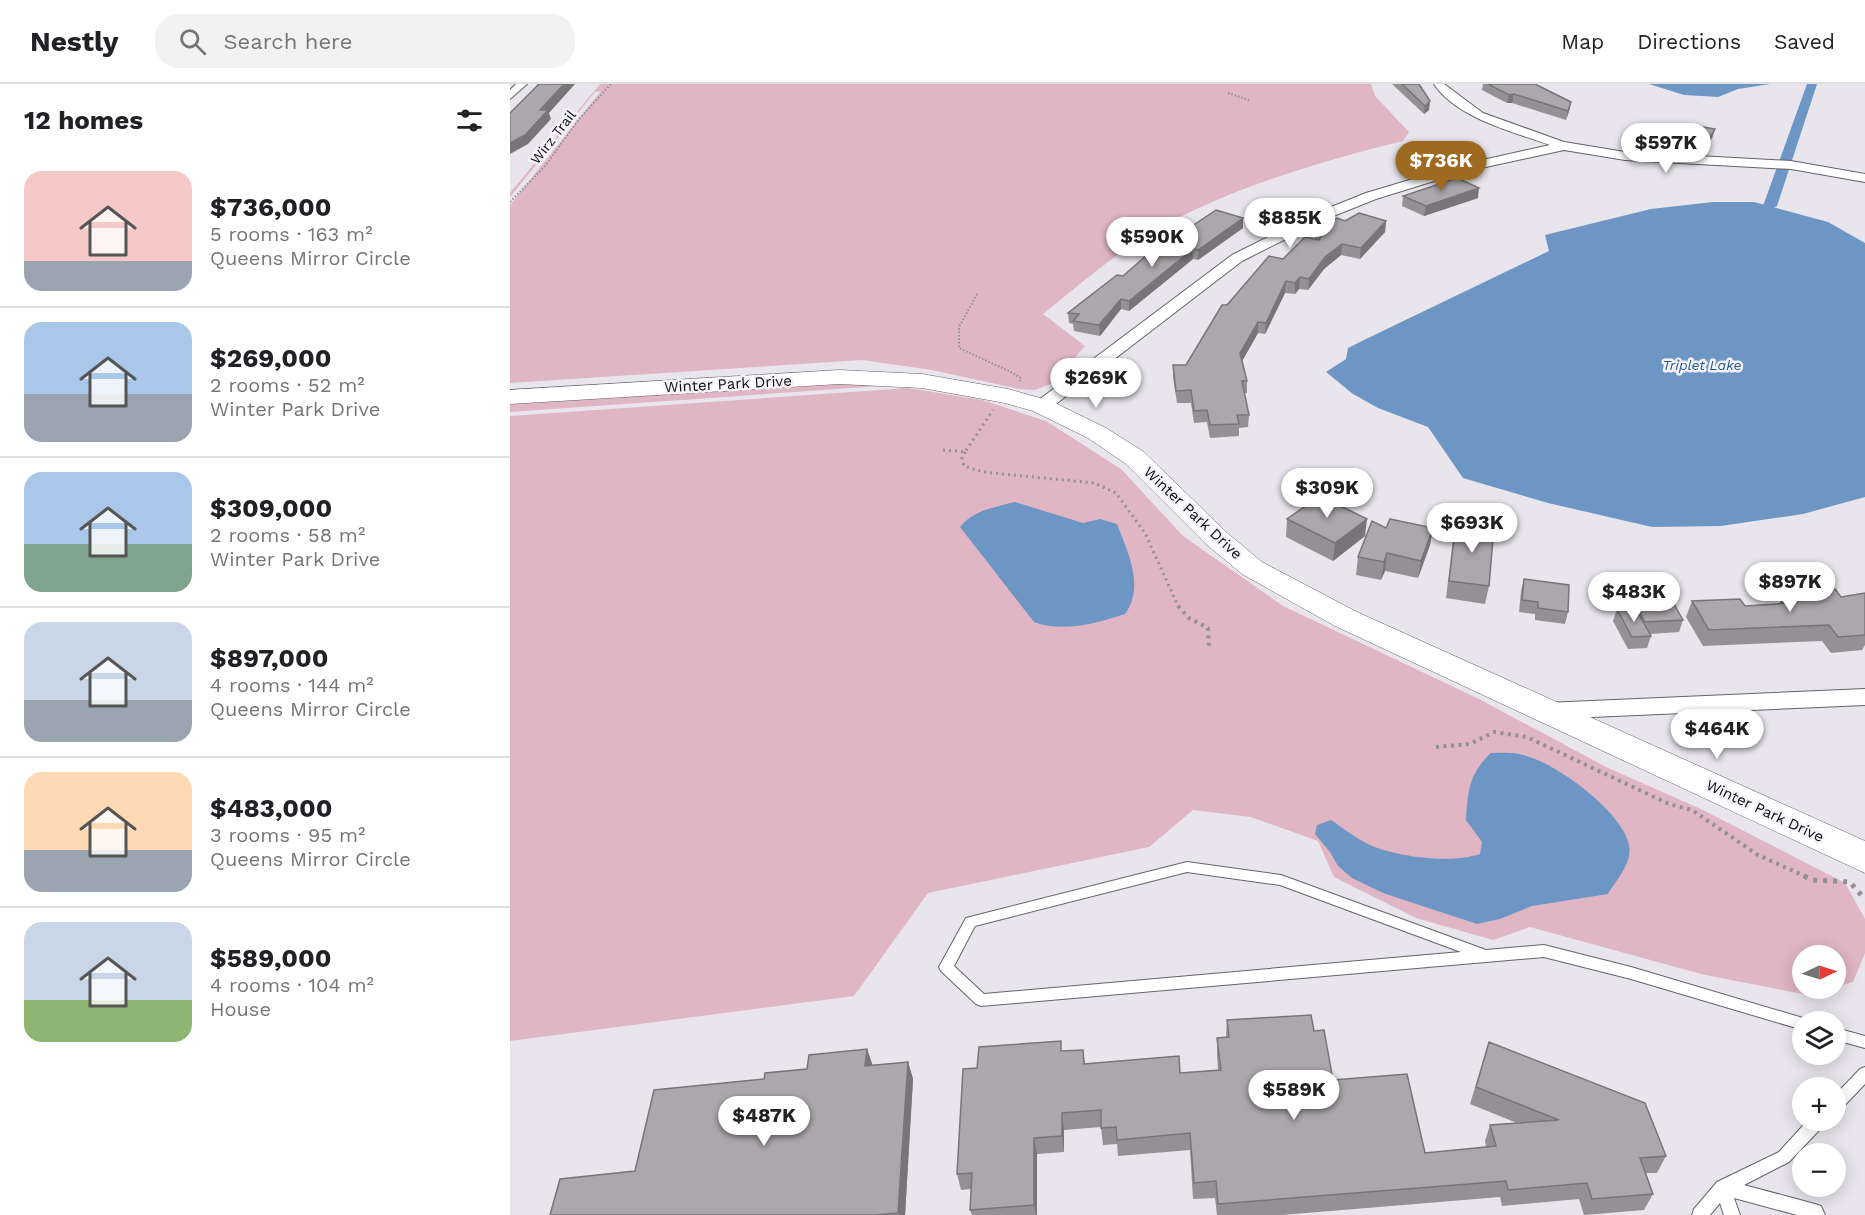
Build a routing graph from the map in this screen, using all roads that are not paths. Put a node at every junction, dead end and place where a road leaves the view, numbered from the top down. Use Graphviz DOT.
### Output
graph roads {
  1 [pos="522,84"];
  2 [pos="1439,84"];
  3 [pos="510,96"];
  4 [pos="1564,146"];
  5 [pos="1865,178"];
  6 [pos="510,397"];
  7 [pos="1042,406"];
  8 [pos="1865,697"];
  9 [pos="1546,711"];
  10 [pos="1865,858"];
  11 [pos="1486,956"];
  12 [pos="1792,1021"];
  13 [pos="1846,1037"];
  14 [pos="1865,1042"];
  15 [pos="1865,1074"];
  16 [pos="1846,1094"];
  17 [pos="1809,1131"];
  18 [pos="1723,1187"];
  19 [pos="1700,1215"];
  20 [pos="1732,1215"];
  21 [pos="1817,1215"];
  1 -- 3 [label="street"];
  2 -- 4 [label="street"];
  4 -- 5 [label="street"];
  4 -- 7 [label="street"];
  6 -- 7 [label="street, Winter Park Drive"];
  7 -- 9 [label="street, Winter Park Drive"];
  8 -- 9 [label="street"];
  9 -- 10 [label="street, Winter Park Drive"];
  11 -- 11 [label="lane"];
  11 -- 12 [label="lane"];
  13 -- 14 [label="lane"];
  15 -- 16 [label="lane"];
  17 -- 18 [label="lane"];
  18 -- 19 [label="lane"];
  18 -- 20 [label="lane"];
  18 -- 21 [label="lane"];
}
